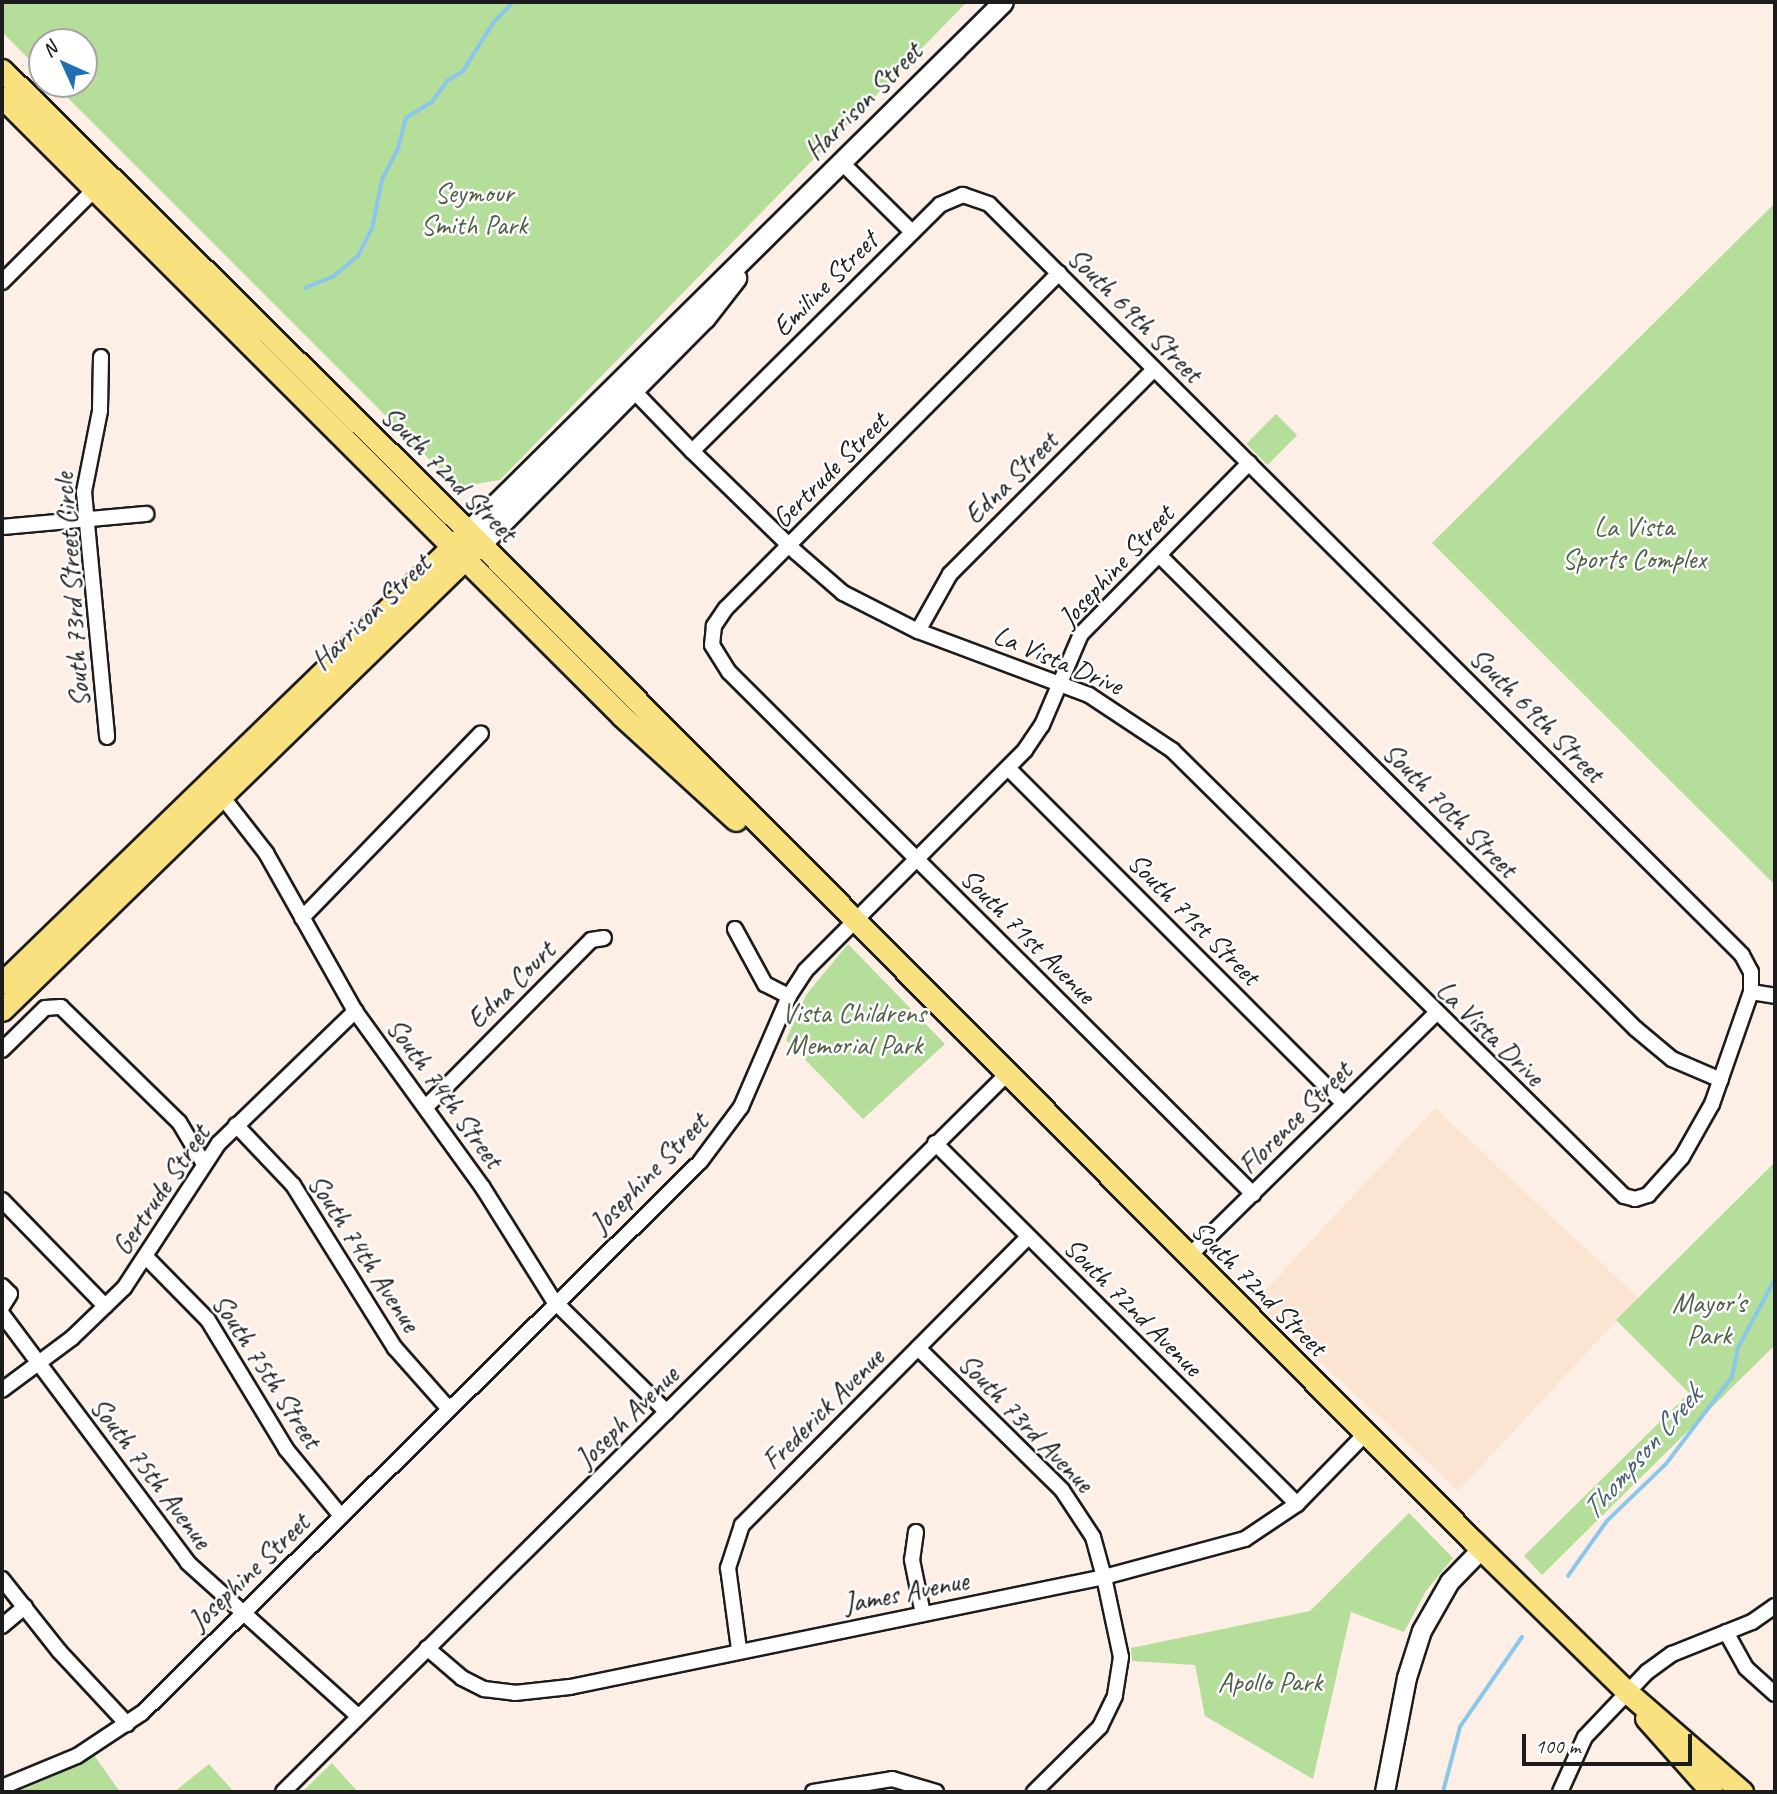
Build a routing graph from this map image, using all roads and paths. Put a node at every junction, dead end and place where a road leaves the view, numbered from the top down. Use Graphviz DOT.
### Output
graph roads {
  1 [pos="1003,2"];
  2 [pos="2,70"];
  3 [pos="2,97"];
  4 [pos="841,162"];
  5 [pos="101,183"];
  6 [pos="1005,219"];
  7 [pos="912,232"];
  8 [pos="1059,273"];
  9 [pos="2,282"];
  10 [pos="101,357"];
  11 [pos="1154,369"];
  12 [pos="627,385"];
  13 [pos="692,451"];
  14 [pos="1249,463"];
  15 [pos="146,514"];
  16 [pos="87,519"];
  17 [pos="2,527"];
  18 [pos="467,545"];
  19 [pos="789,545"];
  20 [pos="1159,555"];
  21 [pos="918,631"];
  22 [pos="1058,682"];
  23 [pos="769,711"];
  24 [pos="481,733"];
  25 [pos="107,737"];
  26 [pos="1009,768"];
  27 [pos="216,789"];
  28 [pos="918,859"];
  29 [pos="302,918"];
  30 [pos="853,922"];
  31 [pos="735,929"];
  32 [pos="604,938"];
  33 [pos="2,984"];
  34 [pos="1751,992"];
  35 [pos="789,996"];
  36 [pos="1775,996"];
  37 [pos="2,1010"];
  38 [pos="355,1011"];
  39 [pos="1435,1014"];
  40 [pos="2,1050"];
  41 [pos="1005,1076"];
  42 [pos="1721,1080"];
  43 [pos="1344,1104"];
  44 [pos="426,1107"];
  45 [pos="236,1125"];
  46 [pos="935,1143"];
  47 [pos="204,1164"];
  48 [pos="1252,1194"];
  49 [pos="2,1200"];
  50 [pos="1028,1237"];
  51 [pos="146,1257"];
  52 [pos="1188,1257"];
  53 [pos="2,1286"];
  54 [pos="554,1301"];
  55 [pos="105,1306"];
  56 [pos="2,1307"];
  57 [pos="2,1314"];
  58 [pos="918,1348"];
  59 [pos="38,1364"];
  60 [pos="2,1390"];
  61 [pos="449,1409"];
  62 [pos="667,1412"];
  63 [pos="1366,1433"];
  64 [pos="1297,1504"];
  65 [pos="341,1516"];
  66 [pos="916,1532"];
  67 [pos="1482,1549"];
  68 [pos="1104,1577"];
  69 [pos="2,1578"];
  70 [pos="1775,1606"];
  71 [pos="25,1608"];
  72 [pos="239,1613"];
  73 [pos="923,1614"];
  74 [pos="2,1626"];
  75 [pos="1726,1632"];
  76 [pos="427,1648"];
  77 [pos="739,1649"];
  78 [pos="1626,1691"];
  79 [pos="1775,1694"];
  80 [pos="358,1716"];
  81 [pos="127,1724"];
  82 [pos="2,1787"];
  83 [pos="283,1792"];
  84 [pos="813,1792"];
  85 [pos="936,1792"];
  86 [pos="1034,1792"];
  87 [pos="1385,1792"];
  88 [pos="1560,1792"];
  89 [pos="1712,1792"];
  90 [pos="1742,1792"];
  1 -- 4 [label="main road, Harrison Street"];
  2 -- 5 [label="main road, South 72nd Street"];
  3 -- 5 [label="main road, South 72nd Street"];
  4 -- 7 [label="street"];
  4 -- 12 [label="main road, Harrison Street"];
  5 -- 9 [label="street"];
  5 -- 18 [label="main road, South 72nd Street"];
  6 -- 7 [label="street, Emiline Street"];
  6 -- 8 [label="street, South 69th Street"];
  7 -- 13 [label="street, Emiline Street"];
  8 -- 11 [label="street, South 69th Street"];
  8 -- 19 [label="street, Gertrude Street"];
  10 -- 16 [label="street, South 73rd Street Circle"];
  11 -- 14 [label="street, South 69th Street"];
  11 -- 21 [label="street, Edna Street"];
  12 -- 13 [label="street, La Vista Drive"];
  12 -- 18 [label="main road, Harrison Street"];
  13 -- 19 [label="street, La Vista Drive"];
  14 -- 20 [label="street, Josephine Street"];
  14 -- 34 [label="street, South 69th Street"];
  15 -- 16 [label="street"];
  16 -- 17 [label="street"];
  16 -- 25 [label="street, South 73rd Street Circle"];
  18 -- 27 [label="main road, Harrison Street"];
  18 -- 30 [label="main road, South 72nd Street"];
  19 -- 21 [label="street, La Vista Drive"];
  19 -- 23 [label="street, Gertrude Street"];
  20 -- 22 [label="street, Josephine Street"];
  20 -- 42 [label="street, South 70th Street"];
  21 -- 22 [label="street, La Vista Drive"];
  22 -- 26 [label="street, Josephine Street"];
  22 -- 39 [label="street, La Vista Drive"];
  23 -- 28 [label="street, South 71st Avenue"];
  24 -- 29 [label="street"];
  26 -- 28 [label="street, Josephine Street"];
  26 -- 43 [label="street, South 71st Street"];
  27 -- 29 [label="street, South 74th Street"];
  27 -- 33 [label="main road, Harrison Street"];
  27 -- 37 [label="main road, Harrison Street"];
  28 -- 30 [label="street, Josephine Street"];
  28 -- 48 [label="street, South 71st Avenue"];
  29 -- 38 [label="street, South 74th Street"];
  30 -- 35 [label="street, Josephine Street"];
  30 -- 41 [label="main road, South 72nd Street"];
  31 -- 35 [label="street"];
  32 -- 44 [label="street, Edna Court"];
  34 -- 36 [label="street"];
  34 -- 42 [label="street"];
  35 -- 54 [label="street, Josephine Street"];
  38 -- 44 [label="street, South 74th Street"];
  38 -- 45 [label="street, Gertrude Street"];
  39 -- 42 [label="street, La Vista Drive"];
  39 -- 43 [label="street, Florence Street"];
  40 -- 47 [label="street"];
  41 -- 46 [label="street, Joseph Avenue"];
  41 -- 52 [label="main road, South 72nd Street"];
  43 -- 48 [label="street, Florence Street"];
  44 -- 54 [label="street, South 74th Street"];
  45 -- 47 [label="street, Gertrude Street"];
  45 -- 61 [label="street, South 74th Avenue"];
  46 -- 50 [label="street, South 72nd Avenue"];
  46 -- 62 [label="street, Joseph Avenue"];
  47 -- 51 [label="street, Gertrude Street"];
  48 -- 52 [label="street, Florence Street"];
  49 -- 55 [label="street"];
  50 -- 58 [label="street, Frederick Avenue"];
  50 -- 64 [label="street, South 72nd Avenue"];
  51 -- 55 [label="street, Gertrude Street"];
  51 -- 65 [label="street, South 75th Street"];
  52 -- 63 [label="main road, South 72nd Street"];
  53 -- 56 [label="street"];
  54 -- 61 [label="street, Josephine Street"];
  54 -- 62 [label="street, South 74th Street"];
  55 -- 59 [label="street, Gertrude Street"];
  57 -- 59 [label="street, South 75th Avenue"];
  58 -- 68 [label="street, South 73rd Avenue"];
  58 -- 77 [label="street, Frederick Avenue"];
  59 -- 60 [label="street, Gertrude Street"];
  59 -- 72 [label="street, South 75th Avenue"];
  61 -- 65 [label="street, Josephine Street"];
  62 -- 76 [label="street, Joseph Avenue"];
  63 -- 64 [label="street, James Avenue"];
  63 -- 67 [label="main road, South 72nd Street"];
  64 -- 68 [label="street, James Avenue"];
  65 -- 72 [label="street, Josephine Street"];
  66 -- 73 [label="street"];
  67 -- 78 [label="main road, South 72nd Street"];
  67 -- 87 [label="street"];
  68 -- 73 [label="street, James Avenue"];
  68 -- 86 [label="street, South 73rd Avenue"];
  69 -- 71 [label="street"];
  70 -- 75 [label="street"];
  71 -- 74 [label="street"];
  71 -- 81 [label="street"];
  72 -- 80 [label="street, South 75th Avenue"];
  72 -- 81 [label="street, Josephine Street"];
  73 -- 77 [label="street, James Avenue"];
  75 -- 78 [label="street"];
  75 -- 79 [label="street"];
  76 -- 77 [label="street, James Avenue"];
  76 -- 80 [label="street, Joseph Avenue"];
  78 -- 88 [label="street"];
  78 -- 89 [label="main road, South 72nd Street"];
  78 -- 90 [label="main road, South 72nd Street"];
  80 -- 83 [label="street, Joseph Avenue"];
  81 -- 82 [label="street, Josephine Street"];
  84 -- 85 [label="street"];
}
